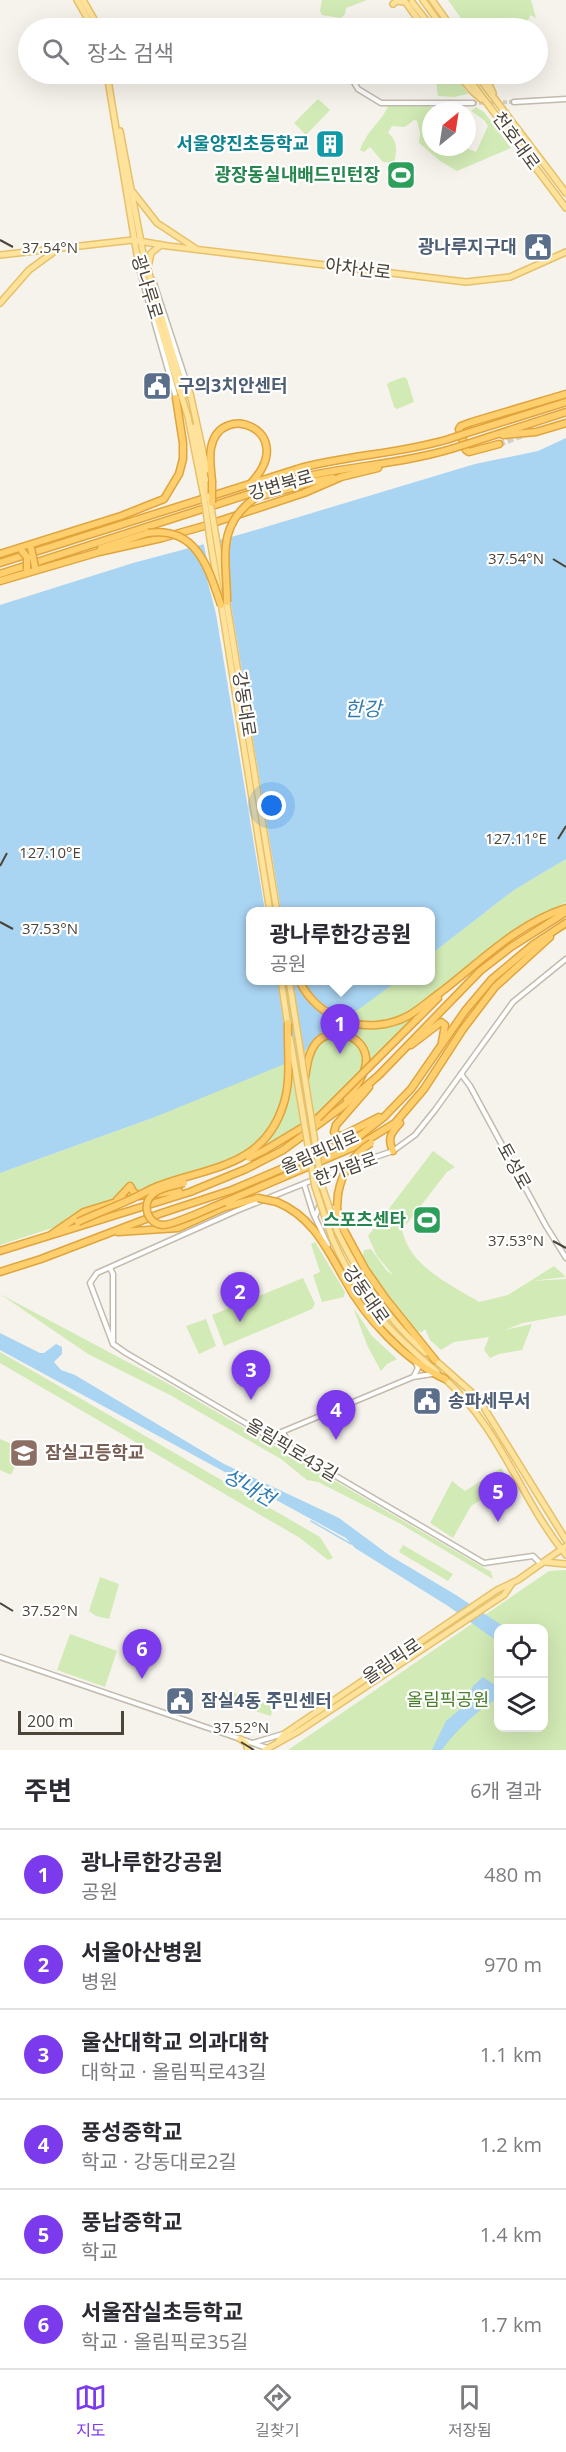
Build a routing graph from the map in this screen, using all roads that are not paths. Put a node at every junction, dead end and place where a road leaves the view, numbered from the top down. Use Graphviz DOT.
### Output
graph roads {
  1 [pos="77,0"];
  2 [pos="83,0"];
  3 [pos="423,0"];
  4 [pos="432,0"];
  5 [pos="404,1"];
  6 [pos="412,2"];
  7 [pos="393,4"];
  8 [pos="87,18"];
  9 [pos="93,18"];
  10 [pos="417,18"];
  11 [pos="424,18"];
  12 [pos="436,18"];
  13 [pos="445,18"];
  14 [pos="111,84"];
  15 [pos="111,84"];
  16 [pos="355,84"];
  17 [pos="466,84"];
  18 [pos="473,84"];
  19 [pos="484,84"];
  20 [pos="489,84"];
  21 [pos="566,99"];
  22 [pos="496,100"];
  23 [pos="514,102"];
  24 [pos="422,103"];
  25 [pos="490,106"];
  26 [pos="130,188"];
  27 [pos="566,193"];
  28 [pos="566,208"];
  29 [pos="134,240"];
  30 [pos="144,240"];
  31 [pos="162,244"];
  32 [pos="58,249"];
  33 [pos="196,249"];
  34 [pos="34,252"];
  35 [pos="566,252"];
  36 [pos="0,255"];
  37 [pos="139,262"];
  38 [pos="29,270"];
  39 [pos="147,273"];
  40 [pos="0,303"];
  41 [pos="190,393"];
  42 [pos="566,394"];
  43 [pos="176,398"];
  44 [pos="566,401"];
  45 [pos="566,412"];
  46 [pos="566,422"];
  47 [pos="544,428"];
  48 [pos="490,436"];
  49 [pos="499,444"];
  50 [pos="404,461"];
  51 [pos="341,477"];
  52 [pos="211,482"];
  53 [pos="250,483"];
  54 [pos="206,496"];
  55 [pos="212,503"];
  56 [pos="169,509"];
  57 [pos="121,516"];
  58 [pos="213,516"];
  59 [pos="33,545"];
  60 [pos="19,550"];
  61 [pos="0,554"];
  62 [pos="0,563"];
  63 [pos="58,564"];
  64 [pos="37,568"];
  65 [pos="25,572"];
  66 [pos="0,574"];
  67 [pos="0,582"];
  68 [pos="224,603"];
  69 [pos="269,907"];
  70 [pos="276,907"];
  71 [pos="566,910"];
  72 [pos="566,923"];
  73 [pos="566,959"];
  74 [pos="458,979"];
  75 [pos="282,985"];
  76 [pos="289,985"];
  77 [pos="301,985"];
  78 [pos="288,1023"];
  79 [pos="441,1046"];
  80 [pos="402,1051"];
  81 [pos="446,1055"];
  82 [pos="461,1074"];
  83 [pos="379,1075"];
  84 [pos="304,1079"];
  85 [pos="342,1107"];
  86 [pos="392,1109"];
  87 [pos="387,1129"];
  88 [pos="393,1151"];
  89 [pos="250,1157"];
  90 [pos="230,1164"];
  91 [pos="232,1175"];
  92 [pos="304,1184"];
  93 [pos="141,1196"];
  94 [pos="258,1198"];
  95 [pos="114,1202"];
  96 [pos="225,1202"];
  97 [pos="312,1203"];
  98 [pos="319,1208"];
  99 [pos="337,1210"];
  100 [pos="315,1217"];
  101 [pos="61,1233"];
  102 [pos="111,1233"];
  103 [pos="49,1236"];
  104 [pos="0,1251"];
  105 [pos="566,1258"];
  106 [pos="336,1262"];
  107 [pos="111,1268"];
  108 [pos="0,1272"];
  109 [pos="113,1344"];
  110 [pos="411,1357"];
  111 [pos="435,1360"];
  112 [pos="436,1375"];
  113 [pos="414,1377"];
  114 [pos="445,1380"];
  115 [pos="283,1432"];
  116 [pos="271,1436"];
  117 [pos="290,1448"];
  118 [pos="566,1540"];
  119 [pos="565,1550"];
  120 [pos="543,1563"];
  121 [pos="566,1564"];
  122 [pos="510,1585"];
  123 [pos="0,1657"];
  124 [pos="284,1734"];
  125 [pos="240,1739"];
  126 [pos="278,1742"];
  127 [pos="252,1743"];
  128 [pos="266,1749"];
  129 [pos="248,1750"];
  1 -- 8 [label="main road"];
  2 -- 9 [label="main road"];
  3 -- 12 [label="main road"];
  4 -- 13 [label="main road"];
  5 -- 7 [label="main road"];
  5 -- 10 [label="main road"];
  6 -- 11 [label="main road"];
  14 -- 26 [label="main road, 광나루로"];
  15 -- 29 [label="main road, 광나루로"];
  16 -- 24 [label="street"];
  17 -- 25 [label="main road"];
  18 -- 25 [label="main road, 천호대로"];
  19 -- 22 [label="main road, 천호대로"];
  20 -- 22 [label="main road"];
  21 -- 23 [label="street"];
  22 -- 27 [label="main road, 천호대로"];
  25 -- 28 [label="main road, 천호대로"];
  26 -- 30 [label="main road, 광나루로"];
  26 -- 33 [label="main road"];
  29 -- 30 [label="main road, 아차산로"];
  29 -- 32 [label="main road, 아차산로"];
  29 -- 37 [label="main road, 광나루로"];
  30 -- 31 [label="main road, 아차산로"];
  30 -- 39 [label="main road, 광나루로"];
  31 -- 33 [label="main road, 아차산로"];
  31 -- 39 [label="main road"];
  32 -- 34 [label="main road"];
  32 -- 38 [label="main road"];
  33 -- 35 [label="main road, 아차산로"];
  34 -- 36 [label="main road"];
  34 -- 38 [label="main road"];
  37 -- 39 [label="main road, 광나루로"];
  37 -- 43 [label="street"];
  38 -- 40 [label="main road"];
  39 -- 41 [label="street"];
  39 -- 54 [label="main road, 광나루로"];
  41 -- 52 [label="main road"];
  42 -- 49 [label="highway"];
  43 -- 57 [label="highway"];
  44 -- 53 [label="highway, 강변북로, bridge"];
  45 -- 48 [label="highway, 강변북로"];
  46 -- 47 [label="highway"];
  46 -- 48 [label="highway"];
  48 -- 50 [label="highway, 강변북로, bridge"];
  50 -- 51 [label="highway"];
  50 -- 66 [label="highway, 강변북로"];
  51 -- 63 [label="highway"];
  51 -- 68 [label="highway, bridge"];
  52 -- 53 [label="highway"];
  52 -- 55 [label="highway, bridge"];
  53 -- 56 [label="highway, 강변북로"];
  54 -- 58 [label="main road, 강동대로, bridge"];
  54 -- 68 [label="main road, 강동대로, bridge"];
  55 -- 58 [label="main road, bridge"];
  56 -- 57 [label="highway"];
  56 -- 62 [label="highway, 강변북로"];
  57 -- 59 [label="highway"];
  58 -- 68 [label="main road, 강동대로, bridge"];
  59 -- 60 [label="highway"];
  59 -- 64 [label="highway, bridge"];
  60 -- 61 [label="highway"];
  60 -- 65 [label="highway, bridge"];
  63 -- 64 [label="highway"];
  63 -- 68 [label="highway, bridge"];
  64 -- 65 [label="highway"];
  65 -- 67 [label="highway"];
  68 -- 69 [label="main road, 강동대로"];
  68 -- 70 [label="main road, 강동대로"];
  71 -- 74 [label="highway"];
  71 -- 80 [label="highway, 올림픽대로"];
  72 -- 79 [label="highway, 올림픽대로"];
  72 -- 81 [label="highway"];
  73 -- 82 [label="street, 한가람로"];
  74 -- 77 [label="highway"];
  74 -- 89 [label="highway, bridge"];
  75 -- 78 [label="main road, 강동대로, bridge"];
  76 -- 84 [label="main road, 강동대로, bridge"];
  78 -- 90 [label="highway, bridge"];
  78 -- 114 [label="main road, 강동대로, bridge"];
  79 -- 80 [label="highway"];
  79 -- 86 [label="highway, 올림픽대로"];
  80 -- 83 [label="highway, 올림픽대로"];
  81 -- 87 [label="highway"];
  81 -- 88 [label="highway"];
  82 -- 88 [label="street, 한가람로"];
  82 -- 105 [label="street, 토성로"];
  83 -- 85 [label="highway, 올림픽대로"];
  83 -- 86 [label="highway"];
  84 -- 85 [label="highway, bridge"];
  84 -- 111 [label="main road, 강동대로, bridge"];
  85 -- 91 [label="highway, 올림픽대로"];
  86 -- 102 [label="highway, 올림픽대로"];
  87 -- 96 [label="highway"];
  87 -- 99 [label="highway, bridge"];
  88 -- 92 [label="street, 한가람로"];
  89 -- 90 [label="highway, bridge"];
  89 -- 96 [label="highway, bridge"];
  90 -- 101 [label="highway, bridge"];
  91 -- 93 [label="highway"];
  91 -- 101 [label="highway, 올림픽대로"];
  92 -- 97 [label="street"];
  92 -- 107 [label="street, 한가람로"];
  93 -- 95 [label="highway"];
  93 -- 95 [label="highway"];
  94 -- 96 [label="highway"];
  94 -- 102 [label="highway"];
  94 -- 106 [label="highway, bridge"];
  95 -- 103 [label="highway"];
  97 -- 98 [label="street"];
  97 -- 100 [label="street"];
  98 -- 99 [label="street"];
  98 -- 100 [label="street"];
  99 -- 111 [label="highway"];
  100 -- 106 [label="street"];
  101 -- 103 [label="highway, 올림픽대로"];
  102 -- 108 [label="highway, 올림픽대로"];
  103 -- 104 [label="highway, 올림픽대로"];
  106 -- 110 [label="highway"];
  107 -- 109 [label="street"];
  107 -- 109 [label="street, 한가람로"];
  109 -- 116 [label="street, 올림픽로43길"];
  110 -- 112 [label="highway"];
  110 -- 113 [label="street"];
  111 -- 118 [label="main road, 강동대로"];
  112 -- 113 [label="street"];
  112 -- 114 [label="highway"];
  113 -- 115 [label="street"];
  114 -- 119 [label="main road, 강동대로"];
  115 -- 116 [label="street"];
  115 -- 117 [label="street"];
  116 -- 117 [label="street, 올림픽로43길"];
  117 -- 120 [label="street, 올림픽로43길"];
  119 -- 120 [label="main road, 올림픽로"];
  120 -- 121 [label="main road"];
  120 -- 122 [label="main road, 올림픽로"];
  122 -- 124 [label="main road, 올림픽로"];
  122 -- 126 [label="main road, 올림픽로"];
  123 -- 125 [label="street"];
  124 -- 126 [label="main road, 올림픽로"];
  124 -- 127 [label="street"];
  125 -- 127 [label="street"];
  125 -- 129 [label="main road"];
  126 -- 128 [label="main road, 올림픽로"];
  127 -- 128 [label="street"];
}
